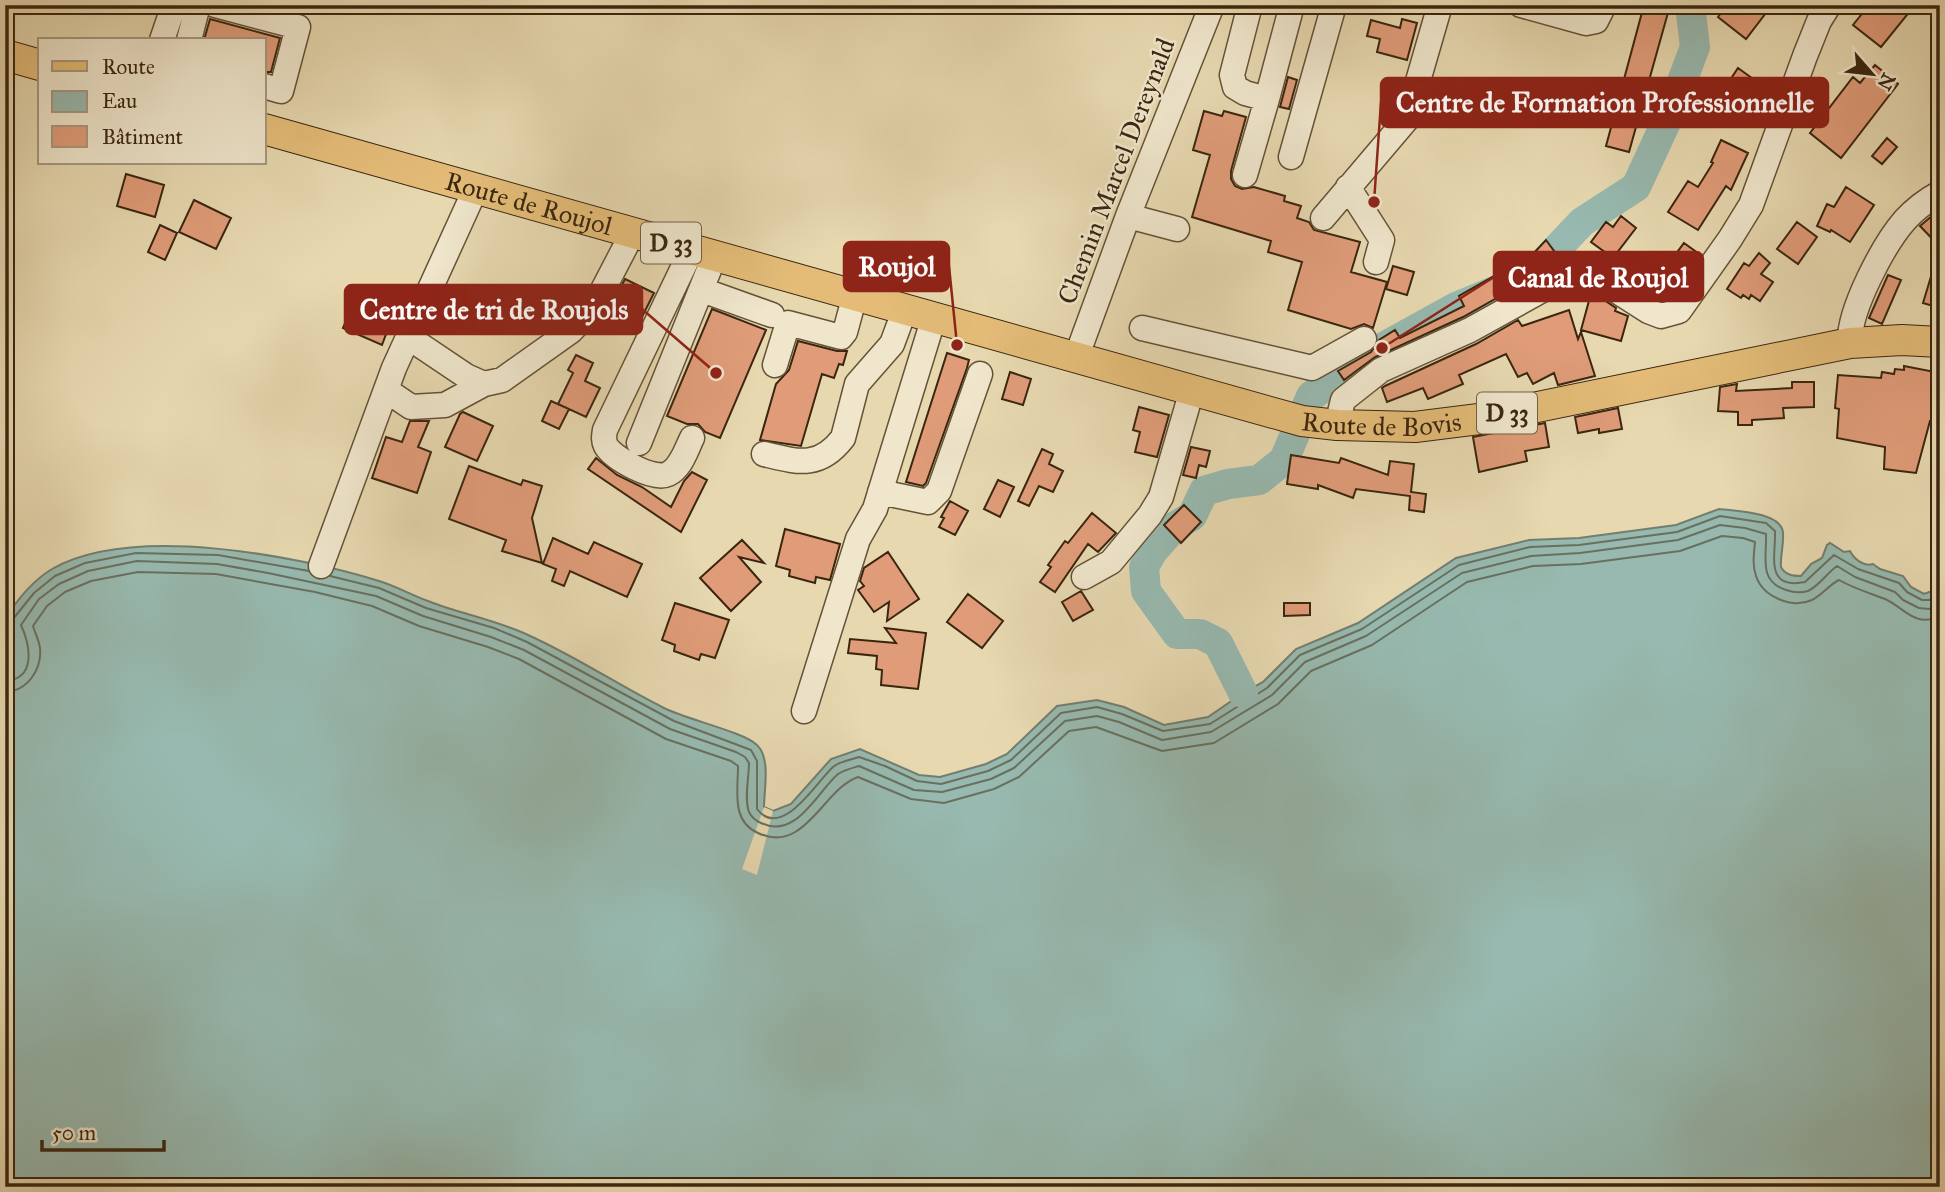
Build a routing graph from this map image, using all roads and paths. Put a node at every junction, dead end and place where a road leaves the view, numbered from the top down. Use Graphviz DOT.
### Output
graph roads {
  1 [pos="174,5"];
  2 [pos="198,5"];
  3 [pos="215,5"];
  4 [pos="1212,5"];
  5 [pos="1250,5"];
  6 [pos="1293,5"];
  7 [pos="1334,5"];
  8 [pos="1440,5"];
  9 [pos="1521,5"];
  10 [pos="1604,5"];
  11 [pos="1829,5"];
  12 [pos="1556,10"];
  13 [pos="163,38"];
  14 [pos="190,38"];
  15 [pos="5,55"];
  16 [pos="38,64"];
  17 [pos="266,87"];
  18 [pos="1267,99"];
  19 [pos="266,130"];
  20 [pos="1292,157"];
  21 [pos="1245,174"];
  22 [pos="1348,187"];
  23 [pos="476,188"];
  24 [pos="1940,193"];
  25 [pos="1128,216"];
  26 [pos="1323,218"];
  27 [pos="1177,229"];
  28 [pos="633,232"];
  29 [pos="704,252"];
  30 [pos="1376,262"];
  31 [pos="702,290"];
  32 [pos="855,295"];
  33 [pos="905,309"];
  34 [pos="772,315"];
  35 [pos="934,317"];
  36 [pos="1142,328"];
  37 [pos="408,337"];
  38 [pos="1364,339"];
  39 [pos="1940,342"];
  40 [pos="1850,343"];
  41 [pos="1076,358"];
  42 [pos="775,365"];
  43 [pos="980,374"];
  44 [pos="484,383"];
  45 [pos="386,390"];
  46 [pos="1192,390"];
  47 [pos="1337,425"];
  48 [pos="692,438"];
  49 [pos="639,443"];
  50 [pos="764,454"];
  51 [pos="880,492"];
  52 [pos="321,566"];
  53 [pos="1084,577"];
  54 [pos="804,711"];
  1 -- 13 [label="street"];
  2 -- 14 [label="street"];
  3 -- 17 [label="street"];
  4 -- 25 [label="street, Chemin Marcel Dereynald"];
  5 -- 18 [label="street"];
  6 -- 18 [label="street"];
  7 -- 20 [label="street"];
  8 -- 22 [label="street"];
  9 -- 12 [label="street"];
  10 -- 12 [label="street"];
  11 -- 47 [label="street"];
  15 -- 16 [label="main road"];
  18 -- 21 [label="street"];
  19 -- 23 [label="main road, Route de Roujol / D 33"];
  22 -- 26 [label="street"];
  22 -- 30 [label="street"];
  23 -- 28 [label="main road, Route de Roujol / D 33"];
  23 -- 37 [label="street"];
  24 -- 40 [label="street"];
  25 -- 27 [label="street"];
  25 -- 41 [label="street, Chemin Marcel Dereynald"];
  28 -- 29 [label="main road, Route de Roujol / D 33"];
  28 -- 44 [label="street"];
  29 -- 31 [label="street"];
  29 -- 32 [label="main road, Route de Roujol / D 33"];
  29 -- 48 [label="street"];
  31 -- 34 [label="street"];
  31 -- 49 [label="street"];
  32 -- 33 [label="main road, Route de Roujol / D 33"];
  32 -- 42 [label="street"];
  33 -- 35 [label="main road, Route de Roujol / D 33"];
  33 -- 50 [label="street"];
  35 -- 41 [label="main road, Route de Roujol / D 33"];
  35 -- 51 [label="street"];
  36 -- 38 [label="street"];
  37 -- 44 [label="street"];
  37 -- 45 [label="street"];
  39 -- 40 [label="main road, Route de Bovis / D 33"];
  40 -- 47 [label="main road, Route de Bovis / D 33"];
  41 -- 46 [label="main road, Route de Bovis / D 33"];
  43 -- 51 [label="street"];
  44 -- 45 [label="street"];
  45 -- 52 [label="street"];
  46 -- 47 [label="main road, Route de Bovis / D 33"];
  46 -- 53 [label="street"];
  51 -- 54 [label="street"];
}
